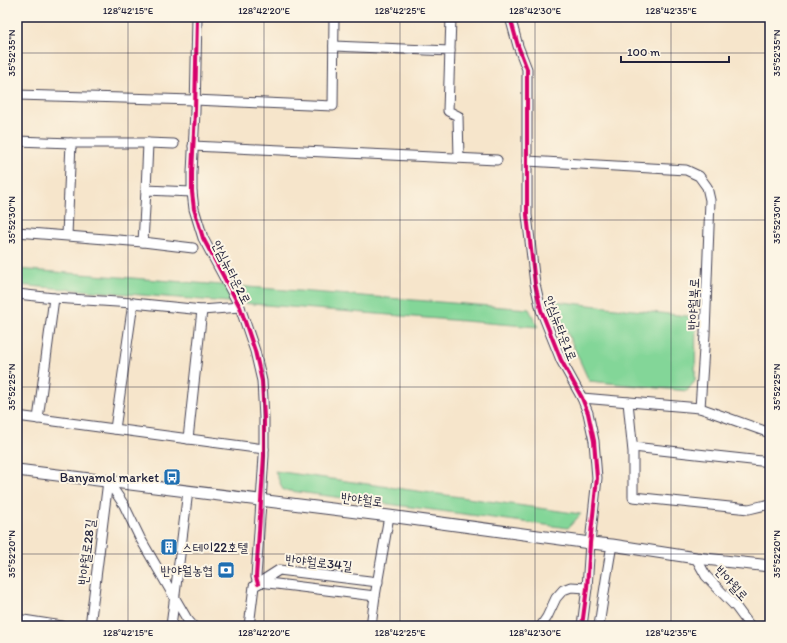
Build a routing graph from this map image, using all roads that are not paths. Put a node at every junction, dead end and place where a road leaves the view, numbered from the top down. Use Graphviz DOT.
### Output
graph roads {
  1 [pos="197,17"];
  2 [pos="334,17"];
  3 [pos="451,17"];
  4 [pos="510,17"];
  5 [pos="334,46"];
  6 [pos="450,51"];
  7 [pos="17,95"];
  8 [pos="194,100"];
  9 [pos="17,141"];
  10 [pos="71,143"];
  11 [pos="148,143"];
  12 [pos="174,144"];
  13 [pos="193,146"];
  14 [pos="459,158"];
  15 [pos="496,160"];
  16 [pos="527,161"];
  17 [pos="146,190"];
  18 [pos="192,192"];
  19 [pos="17,232"];
  20 [pos="67,235"];
  21 [pos="143,242"];
  22 [pos="193,248"];
  23 [pos="17,294"];
  24 [pos="54,298"];
  25 [pos="133,304"];
  26 [pos="240,307"];
  27 [pos="202,310"];
  28 [pos="582,398"];
  29 [pos="628,402"];
  30 [pos="700,408"];
  31 [pos="17,416"];
  32 [pos="38,419"];
  33 [pos="114,429"];
  34 [pos="770,433"];
  35 [pos="188,439"];
  36 [pos="633,447"];
  37 [pos="264,449"];
  38 [pos="770,462"];
  39 [pos="17,470"];
  40 [pos="108,481"];
  41 [pos="188,491"];
  42 [pos="261,500"];
  43 [pos="770,504"];
  44 [pos="389,516"];
  45 [pos="590,543"];
  46 [pos="612,545"];
  47 [pos="696,558"];
  48 [pos="770,566"];
  49 [pos="378,582"];
  50 [pos="257,584"];
  51 [pos="588,588"];
  52 [pos="375,596"];
  53 [pos="175,597"];
  54 [pos="17,620"];
  55 [pos="62,626"];
  56 [pos="90,626"];
  57 [pos="171,626"];
  58 [pos="193,626"];
  59 [pos="249,626"];
  60 [pos="371,626"];
  61 [pos="541,626"];
  62 [pos="584,626"];
  63 [pos="599,626"];
  64 [pos="750,626"];
  1 -- 8 [label="street, 안심뉴타운2로"];
  2 -- 5 [label="street"];
  3 -- 6 [label="street"];
  4 -- 16 [label="street, 안심뉴타운1로"];
  5 -- 6 [label="street"];
  5 -- 8 [label="street"];
  6 -- 14 [label="street"];
  7 -- 8 [label="street"];
  8 -- 13 [label="street, 안심뉴타운2로"];
  9 -- 10 [label="street"];
  10 -- 11 [label="street"];
  10 -- 20 [label="street"];
  11 -- 12 [label="street"];
  11 -- 17 [label="street"];
  13 -- 14 [label="street"];
  13 -- 18 [label="street, 안심뉴타운2로"];
  14 -- 15 [label="street"];
  16 -- 28 [label="street, 안심뉴타운1로"];
  16 -- 30 [label="street, 반야월북로"];
  17 -- 18 [label="street"];
  17 -- 21 [label="street"];
  18 -- 26 [label="street, 안심뉴타운2로"];
  19 -- 20 [label="street"];
  20 -- 21 [label="street"];
  21 -- 22 [label="street"];
  23 -- 24 [label="street"];
  24 -- 25 [label="street"];
  24 -- 32 [label="street"];
  25 -- 27 [label="street"];
  25 -- 33 [label="street"];
  26 -- 27 [label="street"];
  26 -- 37 [label="street, 안심뉴타운2로"];
  27 -- 35 [label="street"];
  28 -- 29 [label="street"];
  28 -- 45 [label="street, 안심뉴타운1로"];
  29 -- 30 [label="street"];
  29 -- 36 [label="street"];
  30 -- 34 [label="street"];
  31 -- 32 [label="street"];
  32 -- 33 [label="street"];
  33 -- 35 [label="street"];
  35 -- 37 [label="street"];
  36 -- 38 [label="street"];
  36 -- 43 [label="street"];
  37 -- 42 [label="street, 안심뉴타운2로"];
  39 -- 40 [label="main road, 반야월로"];
  40 -- 41 [label="main road, 반야월로"];
  40 -- 53 [label="street"];
  40 -- 56 [label="street, 반야월로28길"];
  41 -- 42 [label="main road, 반야월로"];
  41 -- 53 [label="street"];
  42 -- 44 [label="main road, 반야월로"];
  42 -- 50 [label="street, 안심뉴타운2로"];
  44 -- 45 [label="main road, 반야월로"];
  44 -- 49 [label="street"];
  45 -- 46 [label="main road, 반야월로"];
  45 -- 51 [label="street, 안심뉴타운1로"];
  46 -- 47 [label="main road, 반야월로"];
  46 -- 63 [label="street"];
  47 -- 48 [label="main road, 반야월로"];
  47 -- 64 [label="street, 반야월로"];
  49 -- 50 [label="street, 반야월로34길"];
  49 -- 52 [label="street"];
  50 -- 52 [label="street, 반야월로34길"];
  50 -- 59 [label="street, 안심뉴타운2로"];
  51 -- 61 [label="street"];
  51 -- 62 [label="street, 안심뉴타운1로"];
  52 -- 60 [label="street"];
  53 -- 57 [label="street"];
  53 -- 58 [label="street"];
  54 -- 55 [label="street"];
}
